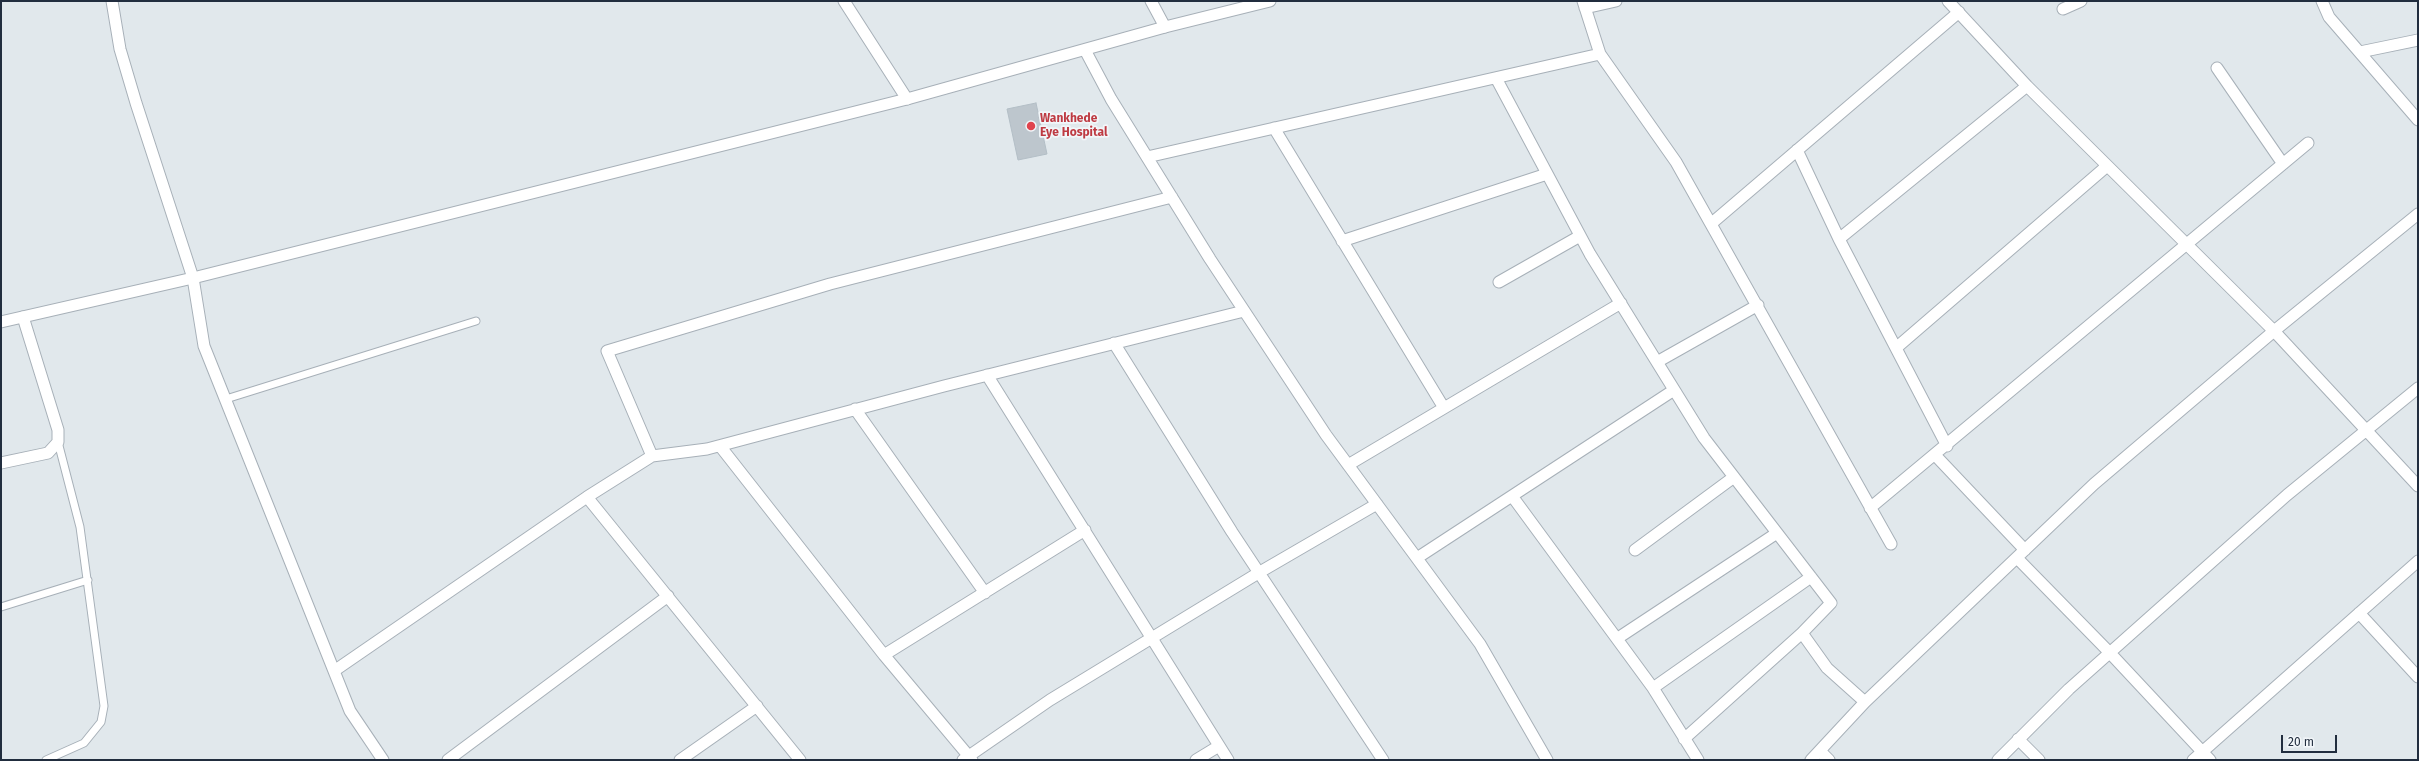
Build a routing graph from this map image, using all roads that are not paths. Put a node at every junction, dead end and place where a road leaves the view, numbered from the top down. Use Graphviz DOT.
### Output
graph roads {
  1 [pos="112,1"];
  2 [pos="844,1"];
  3 [pos="1151,1"];
  4 [pos="1270,1"];
  5 [pos="1616,1"];
  6 [pos="1948,1"];
  7 [pos="2081,1"];
  8 [pos="2322,1"];
  9 [pos="1584,4"];
  10 [pos="2062,9"];
  11 [pos="1959,12"];
  12 [pos="1165,27"];
  13 [pos="2418,40"];
  14 [pos="1085,50"];
  15 [pos="2360,52"];
  16 [pos="1600,54"];
  17 [pos="2217,68"];
  18 [pos="1496,78"];
  19 [pos="2027,86"];
  20 [pos="907,99"];
  21 [pos="2418,120"];
  22 [pos="1274,128"];
  23 [pos="2308,144"];
  24 [pos="1797,150"];
  25 [pos="1147,157"];
  26 [pos="2284,164"];
  27 [pos="2107,166"];
  28 [pos="1548,174"];
  29 [pos="1172,197"];
  30 [pos="2418,214"];
  31 [pos="1712,223"];
  32 [pos="1580,236"];
  33 [pos="1839,239"];
  34 [pos="1342,241"];
  35 [pos="2186,244"];
  36 [pos="193,278"];
  37 [pos="1499,282"];
  38 [pos="1621,303"];
  39 [pos="1758,305"];
  40 [pos="1244,311"];
  41 [pos="23,317"];
  42 [pos="476,321"];
  43 [pos="1,322"];
  44 [pos="2274,331"];
  45 [pos="1114,343"];
  46 [pos="1896,348"];
  47 [pos="1657,362"];
  48 [pos="987,375"];
  49 [pos="2418,388"];
  50 [pos="1674,390"];
  51 [pos="226,399"];
  52 [pos="1444,408"];
  53 [pos="855,410"];
  54 [pos="2366,430"];
  55 [pos="58,442"];
  56 [pos="720,446"];
  57 [pos="1947,446"];
  58 [pos="1936,455"];
  59 [pos="652,456"];
  60 [pos="1,463"];
  61 [pos="1348,465"];
  62 [pos="1734,477"];
  63 [pos="2418,486"];
  64 [pos="1512,496"];
  65 [pos="587,497"];
  66 [pos="1377,504"];
  67 [pos="1870,508"];
  68 [pos="1086,530"];
  69 [pos="1777,533"];
  70 [pos="1891,544"];
  71 [pos="1635,550"];
  72 [pos="2021,554"];
  73 [pos="1417,558"];
  74 [pos="2418,561"];
  75 [pos="1260,572"];
  76 [pos="1811,578"];
  77 [pos="88,580"];
  78 [pos="985,593"];
  79 [pos="668,596"];
  80 [pos="1,607"];
  81 [pos="2359,613"];
  82 [pos="1802,633"];
  83 [pos="1153,637"];
  84 [pos="1618,638"];
  85 [pos="2110,652"];
  86 [pos="884,655"];
  87 [pos="334,671"];
  88 [pos="2418,677"];
  89 [pos="1653,688"];
  90 [pos="1866,702"];
  91 [pos="757,706"];
  92 [pos="1684,739"];
  93 [pos="2018,739"];
  94 [pos="1219,746"];
  95 [pos="1820,751"];
  96 [pos="2206,756"];
  97 [pos="968,759"];
  98 [pos="46,760"];
  99 [pos="383,760"];
  100 [pos="448,760"];
  101 [pos="680,760"];
  102 [pos="800,760"];
  103 [pos="1196,760"];
  104 [pos="1228,760"];
  105 [pos="1383,760"];
  106 [pos="1547,760"];
  107 [pos="1698,760"];
  108 [pos="1811,760"];
  109 [pos="1829,760"];
  110 [pos="1998,760"];
  111 [pos="2038,760"];
  112 [pos="2193,760"];
  1 -- 36 [label="street"];
  2 -- 20 [label="street"];
  3 -- 12 [label="street"];
  4 -- 12 [label="street"];
  5 -- 9 [label="street"];
  6 -- 11 [label="street"];
  7 -- 10 [label="street"];
  8 -- 15 [label="street"];
  9 -- 16 [label="street"];
  11 -- 19 [label="street"];
  11 -- 24 [label="street"];
  12 -- 14 [label="street"];
  13 -- 15 [label="street"];
  14 -- 20 [label="street"];
  14 -- 25 [label="street"];
  15 -- 21 [label="street"];
  16 -- 18 [label="street"];
  16 -- 31 [label="street"];
  17 -- 26 [label="street"];
  18 -- 22 [label="street"];
  18 -- 28 [label="street"];
  19 -- 27 [label="street"];
  19 -- 33 [label="street"];
  20 -- 36 [label="street"];
  22 -- 25 [label="street"];
  22 -- 34 [label="street"];
  23 -- 26 [label="street"];
  24 -- 31 [label="street"];
  24 -- 33 [label="street"];
  25 -- 29 [label="street"];
  26 -- 35 [label="street"];
  27 -- 35 [label="street"];
  27 -- 46 [label="street"];
  28 -- 32 [label="street"];
  28 -- 34 [label="street"];
  29 -- 40 [label="street"];
  29 -- 59 [label="street"];
  30 -- 44 [label="street"];
  31 -- 39 [label="street"];
  32 -- 37 [label="street"];
  32 -- 38 [label="street"];
  33 -- 46 [label="street"];
  34 -- 52 [label="street"];
  35 -- 44 [label="street"];
  35 -- 57 [label="street"];
  36 -- 41 [label="street"];
  36 -- 51 [label="street"];
  38 -- 47 [label="street"];
  38 -- 52 [label="street"];
  39 -- 47 [label="street"];
  39 -- 67 [label="street"];
  40 -- 45 [label="street"];
  40 -- 61 [label="street"];
  41 -- 43 [label="street"];
  41 -- 55 [label="street"];
  42 -- 51 [label="lane"];
  44 -- 54 [label="street"];
  44 -- 72 [label="street"];
  45 -- 48 [label="street"];
  45 -- 75 [label="street"];
  46 -- 57 [label="street"];
  47 -- 50 [label="street"];
  48 -- 53 [label="street"];
  48 -- 68 [label="street"];
  49 -- 54 [label="street"];
  50 -- 62 [label="street"];
  50 -- 64 [label="street"];
  51 -- 87 [label="street"];
  52 -- 61 [label="street"];
  53 -- 56 [label="street"];
  53 -- 78 [label="street"];
  54 -- 63 [label="street"];
  54 -- 85 [label="street"];
  55 -- 60 [label="street"];
  55 -- 77 [label="lane"];
  56 -- 59 [label="street"];
  56 -- 86 [label="street"];
  57 -- 58 [label="street"];
  58 -- 67 [label="street"];
  58 -- 72 [label="street"];
  59 -- 65 [label="street"];
  61 -- 66 [label="street"];
  62 -- 69 [label="street"];
  62 -- 71 [label="street"];
  64 -- 73 [label="street"];
  64 -- 84 [label="street"];
  65 -- 79 [label="street"];
  65 -- 87 [label="street"];
  66 -- 73 [label="street"];
  66 -- 75 [label="street"];
  67 -- 70 [label="street"];
  68 -- 78 [label="street"];
  68 -- 83 [label="street"];
  69 -- 76 [label="street"];
  69 -- 84 [label="street"];
  72 -- 85 [label="street"];
  72 -- 90 [label="street"];
  73 -- 106 [label="street"];
  74 -- 81 [label="street"];
  75 -- 83 [label="street"];
  75 -- 105 [label="street"];
  76 -- 82 [label="street"];
  76 -- 89 [label="street"];
  77 -- 80 [label="lane"];
  77 -- 98 [label="lane"];
  78 -- 86 [label="street"];
  79 -- 91 [label="street"];
  79 -- 100 [label="street"];
  81 -- 88 [label="street"];
  81 -- 96 [label="street"];
  82 -- 90 [label="street"];
  82 -- 92 [label="street"];
  83 -- 94 [label="street"];
  83 -- 97 [label="street"];
  84 -- 89 [label="street"];
  85 -- 93 [label="street"];
  85 -- 96 [label="street"];
  86 -- 97 [label="street"];
  87 -- 99 [label="street"];
  89 -- 92 [label="street"];
  90 -- 95 [label="street"];
  91 -- 101 [label="street"];
  91 -- 102 [label="street"];
  92 -- 107 [label="street"];
  93 -- 110 [label="street"];
  93 -- 111 [label="street"];
  94 -- 103 [label="street"];
  94 -- 104 [label="street"];
  95 -- 108 [label="street"];
  95 -- 109 [label="street"];
  96 -- 112 [label="street"];
}
